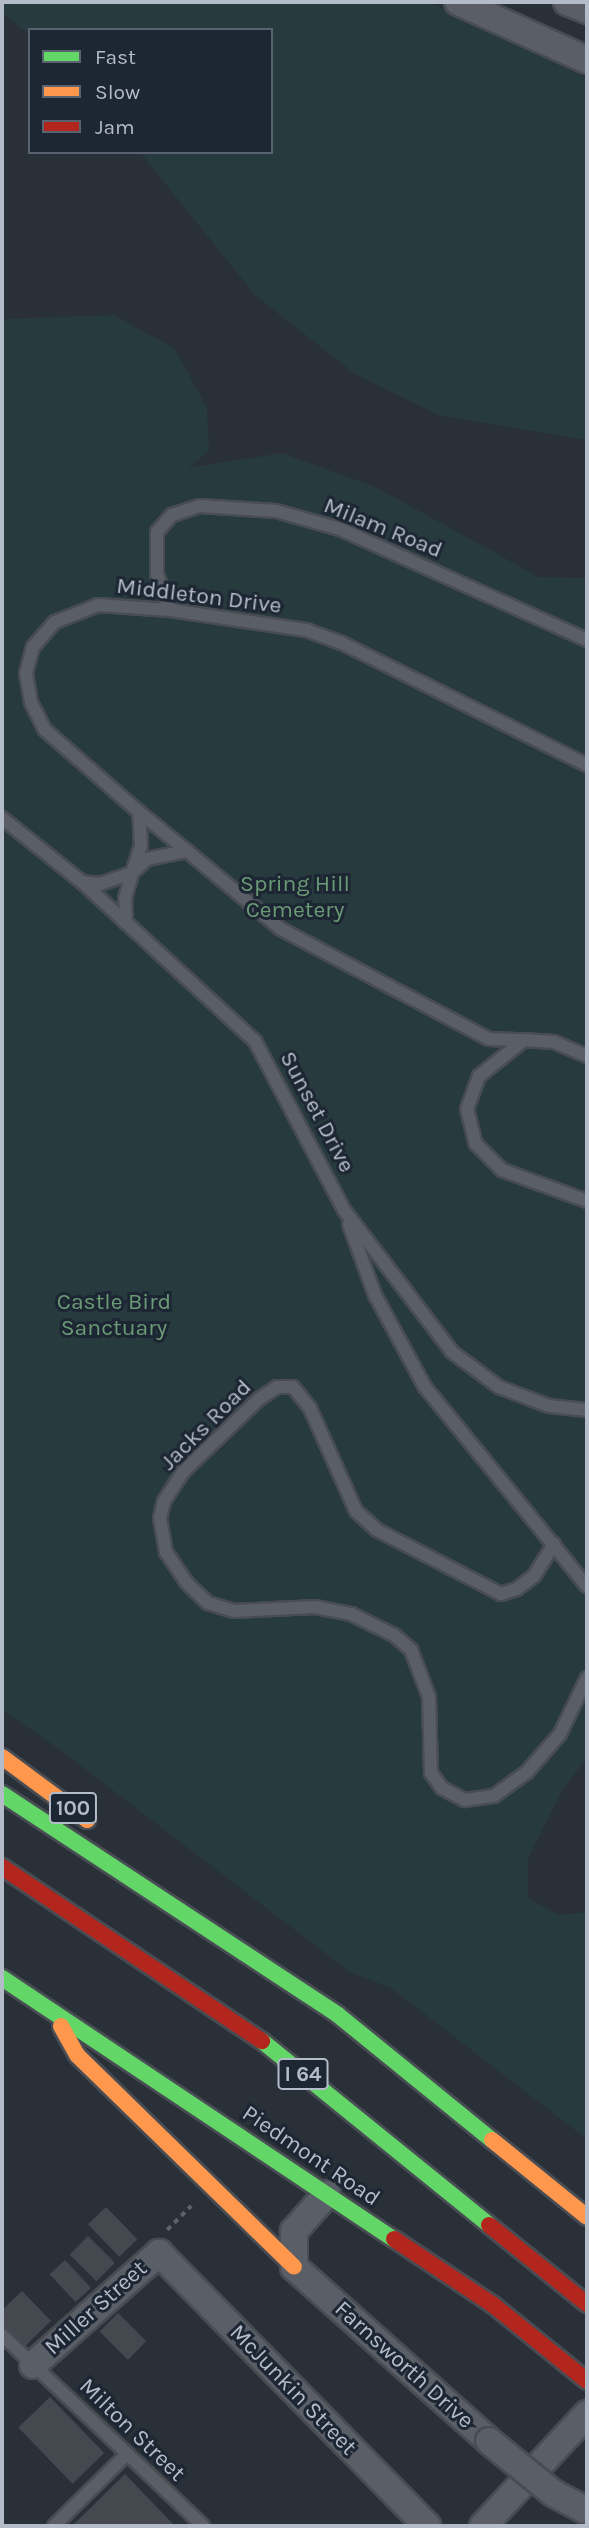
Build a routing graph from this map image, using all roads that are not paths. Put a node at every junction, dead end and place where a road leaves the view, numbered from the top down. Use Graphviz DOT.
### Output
graph roads {
  1 [pos="458,2"];
  2 [pos="567,2"];
  3 [pos="587,9"];
  4 [pos="587,60"];
  5 [pos="170,610"];
  6 [pos="587,640"];
  7 [pos="587,765"];
  8 [pos="139,812"];
  9 [pos="2,818"];
  10 [pos="187,850"];
  11 [pos="132,873"];
  12 [pos="82,882"];
  13 [pos="127,923"];
  14 [pos="524,1040"];
  15 [pos="587,1056"];
  16 [pos="587,1201"];
  17 [pos="344,1210"];
  18 [pos="587,1410"];
  19 [pos="554,1544"];
  20 [pos="587,1586"];
  21 [pos="587,1678"];
  22 [pos="2,1757"];
  23 [pos="2,1794"];
  24 [pos="2,1867"];
  25 [pos="129,1874"];
  26 [pos="25,1904"];
  27 [pos="2,1978"];
  28 [pos="54,2013"];
  29 [pos="257,2038"];
  30 [pos="327,2194"];
  31 [pos="587,2217"];
  32 [pos="159,2253"];
  33 [pos="294,2267"];
  34 [pos="587,2304"];
  35 [pos="2,2336"];
  36 [pos="33,2365"];
  37 [pos="587,2381"];
  38 [pos="587,2414"];
  39 [pos="127,2454"];
  40 [pos="587,2511"];
  41 [pos="54,2526"];
  42 [pos="203,2526"];
  43 [pos="427,2526"];
  44 [pos="483,2526"];
  1 -- 4 [label="street"];
  2 -- 3 [label="street"];
  5 -- 6 [label="lane, Milam Road"];
  5 -- 7 [label="lane, Middleton Drive"];
  5 -- 8 [label="lane, Middleton Drive"];
  8 -- 10 [label="lane, Middleton Drive"];
  8 -- 11 [label="lane"];
  9 -- 12 [label="lane, Sunset Drive"];
  10 -- 11 [label="lane"];
  10 -- 14 [label="lane, Middleton Drive"];
  11 -- 12 [label="lane"];
  11 -- 13 [label="lane"];
  12 -- 13 [label="lane, Sunset Drive"];
  13 -- 17 [label="lane, Sunset Drive"];
  14 -- 15 [label="lane, Middleton Drive"];
  14 -- 16 [label="lane"];
  17 -- 18 [label="lane, Sunset Drive"];
  17 -- 19 [label="lane"];
  19 -- 20 [label="lane"];
  19 -- 21 [label="lane, Jacks Road"];
  22 -- 25 [label="main road, 100"];
  23 -- 25 [label="main road"];
  24 -- 29 [label="main road, I 64"];
  25 -- 31 [label="main road"];
  26 -- 29 [label="main road"];
  27 -- 28 [label="main road, Piedmont Road"];
  28 -- 30 [label="main road, Piedmont Road"];
  28 -- 33 [label="main road"];
  29 -- 34 [label="main road, I 64"];
  30 -- 33 [label="street"];
  30 -- 37 [label="main road, Piedmont Road"];
  32 -- 36 [label="street, Miller Street"];
  32 -- 43 [label="street, McJunkin Street"];
  33 -- 40 [label="street, Farnsworth Drive, bridge"];
  35 -- 36 [label="lane, Milton Street"];
  36 -- 39 [label="lane, Milton Street"];
  38 -- 44 [label="street"];
  39 -- 41 [label="lane"];
  39 -- 42 [label="lane, Milton Street"];
}
